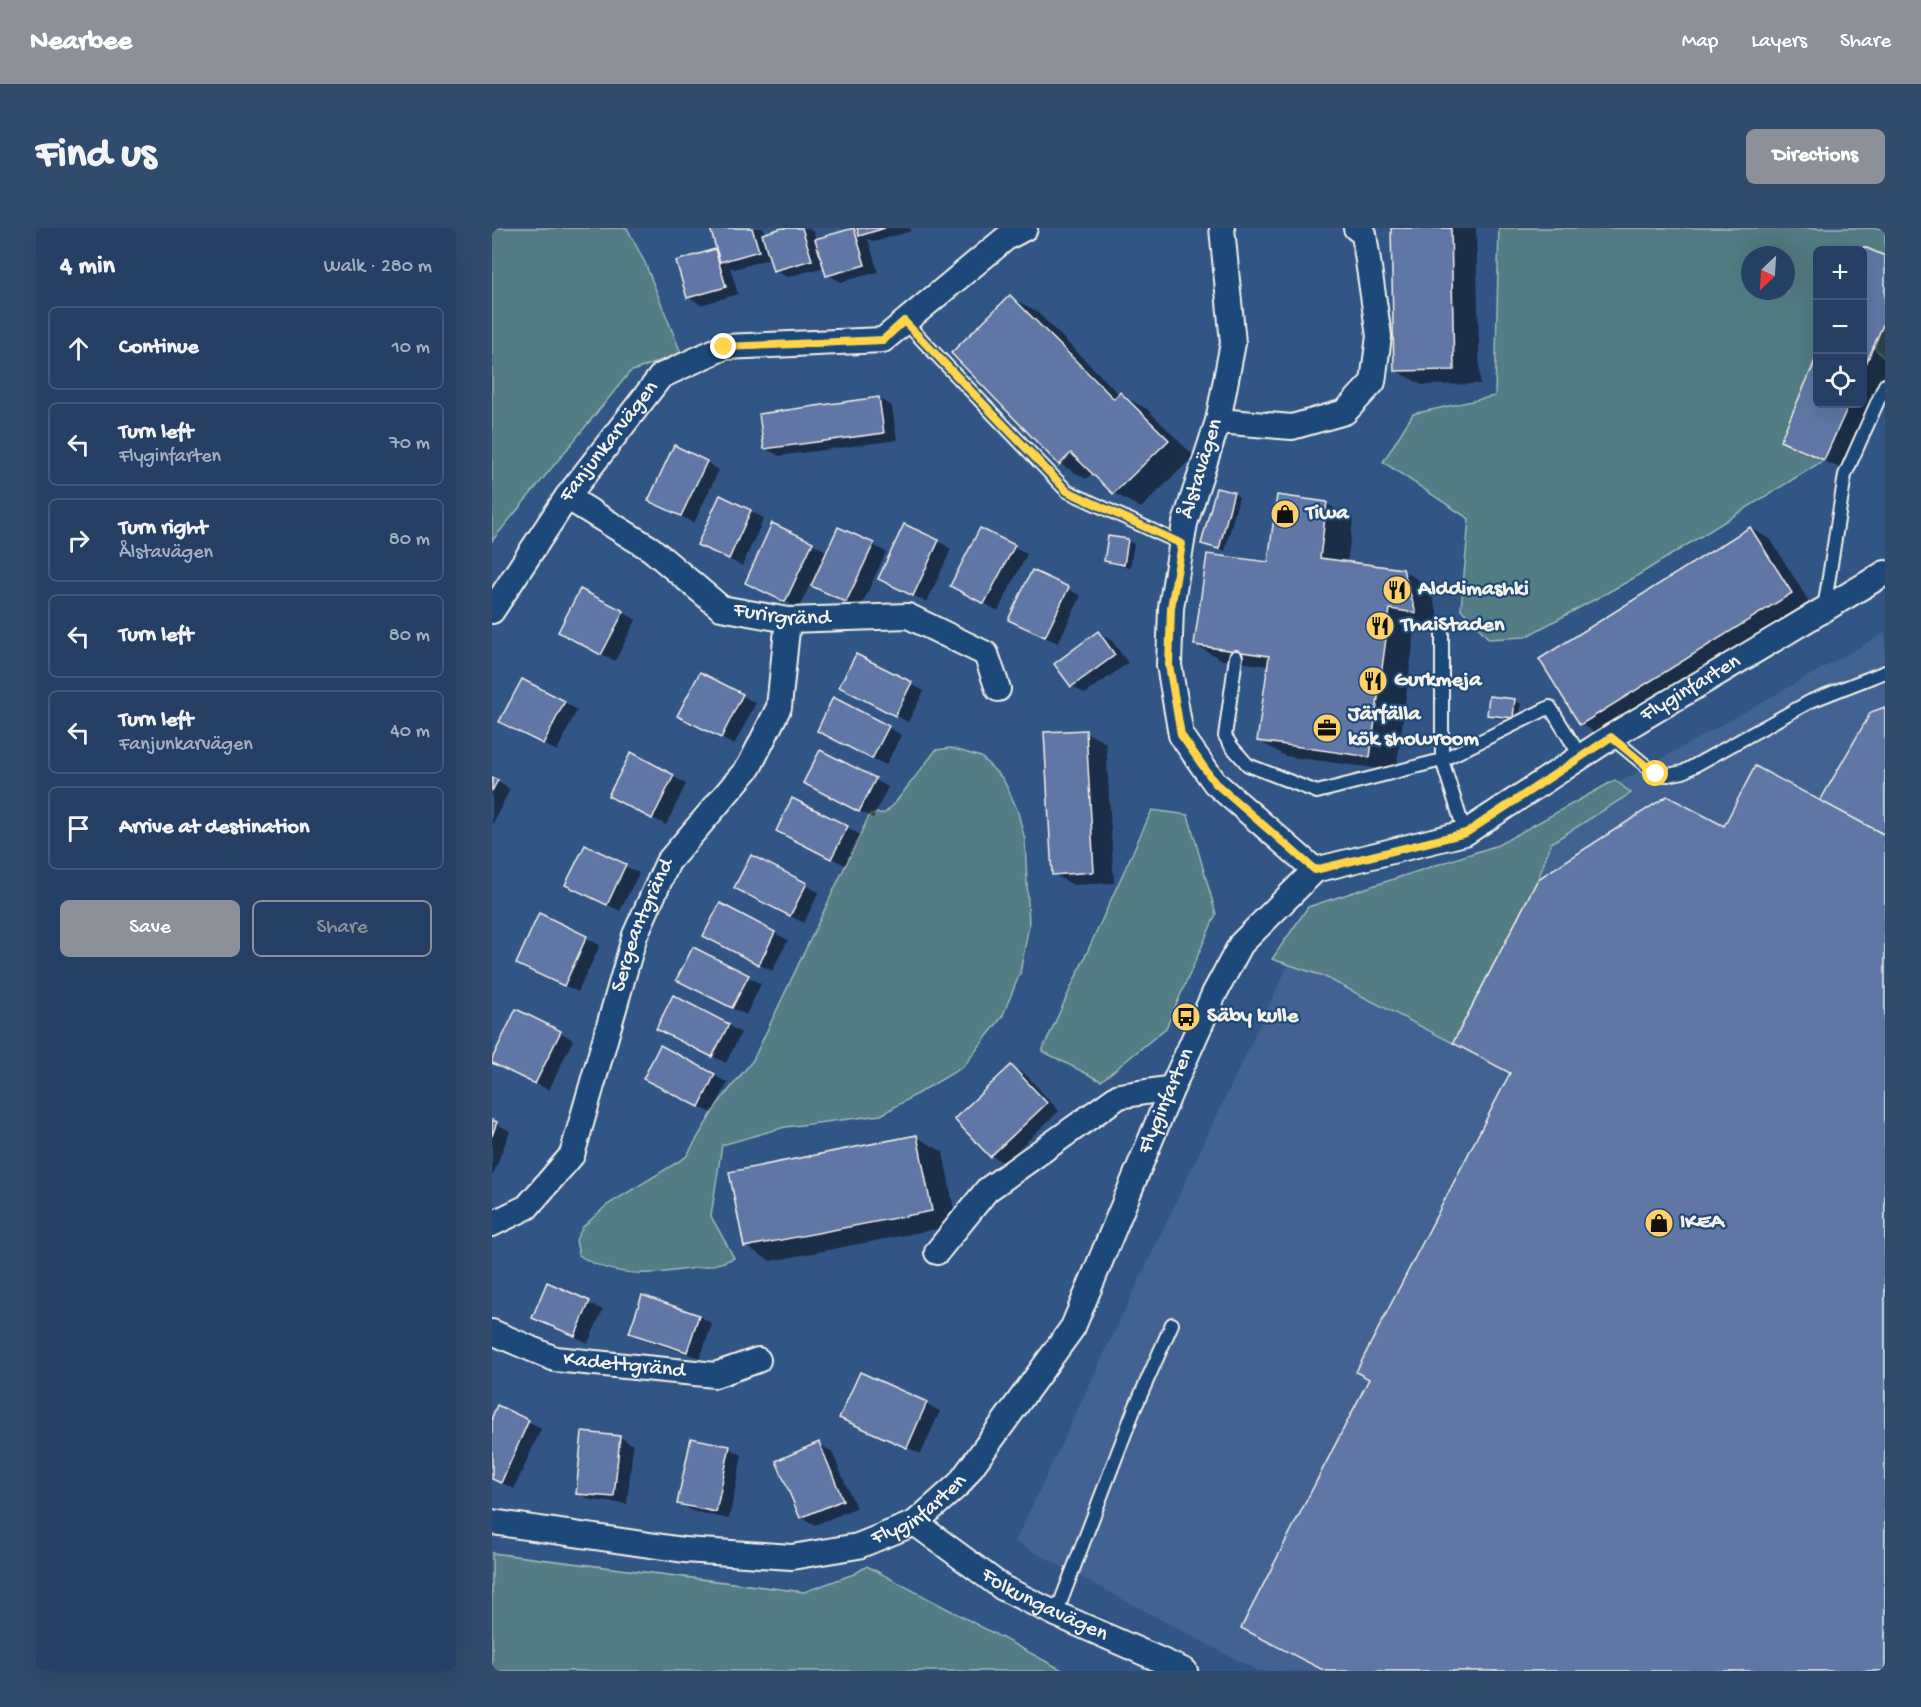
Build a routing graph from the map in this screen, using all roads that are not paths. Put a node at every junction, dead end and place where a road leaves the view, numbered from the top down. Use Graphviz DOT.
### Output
graph roads {
  1 [pos="1025,228"];
  2 [pos="1222,228"];
  3 [pos="1356,228"];
  4 [pos="904,321"];
  5 [pos="1885,385"];
  6 [pos="1218,421"];
  7 [pos="567,497"];
  8 [pos="1182,544"];
  9 [pos="1885,573"];
  10 [pos="1823,610"];
  11 [pos="492,611"];
  12 [pos="788,620"];
  13 [pos="1442,634"];
  14 [pos="1236,657"];
  15 [pos="1885,672"];
  16 [pos="998,689"];
  17 [pos="1611,737"];
  18 [pos="1581,757"];
  19 [pos="1442,760"];
  20 [pos="1466,833"];
  21 [pos="1315,870"];
  22 [pos="1172,1088"];
  23 [pos="492,1224"];
  24 [pos="937,1252"];
  25 [pos="1172,1324"];
  26 [pos="492,1332"];
  27 [pos="758,1360"];
  28 [pos="492,1522"];
  29 [pos="915,1523"];
  30 [pos="1056,1614"];
  31 [pos="1185,1671"];
  1 -- 4 [label="street, Fanjunkarvägen"];
  2 -- 6 [label="street, Ålstavägen"];
  3 -- 6 [label="street"];
  4 -- 7 [label="street, Fanjunkarvägen"];
  4 -- 8 [label="lane"];
  5 -- 10 [label="lane"];
  6 -- 8 [label="street, Ålstavägen"];
  7 -- 11 [label="street, Fanjunkarvägen"];
  7 -- 12 [label="street, Furirgränd"];
  8 -- 21 [label="street, Ålstavägen"];
  9 -- 10 [label="street, Flyginfarten"];
  10 -- 17 [label="street, Flyginfarten"];
  12 -- 16 [label="street, Furirgränd"];
  12 -- 23 [label="street, Sergeantgränd"];
  13 -- 19 [label="lane"];
  14 -- 19 [label="lane"];
  15 -- 17 [label="lane"];
  17 -- 18 [label="street, Flyginfarten"];
  18 -- 19 [label="lane"];
  18 -- 20 [label="street, Flyginfarten"];
  19 -- 20 [label="lane"];
  20 -- 21 [label="street, Flyginfarten"];
  21 -- 22 [label="street, Flyginfarten"];
  22 -- 24 [label="street"];
  22 -- 29 [label="street, Flyginfarten"];
  25 -- 30 [label="lane"];
  26 -- 27 [label="street, Kadettgränd"];
  28 -- 29 [label="street, Flyginfarten"];
  29 -- 30 [label="street, Folkungavägen"];
  30 -- 31 [label="street, Folkungavägen"];
}
